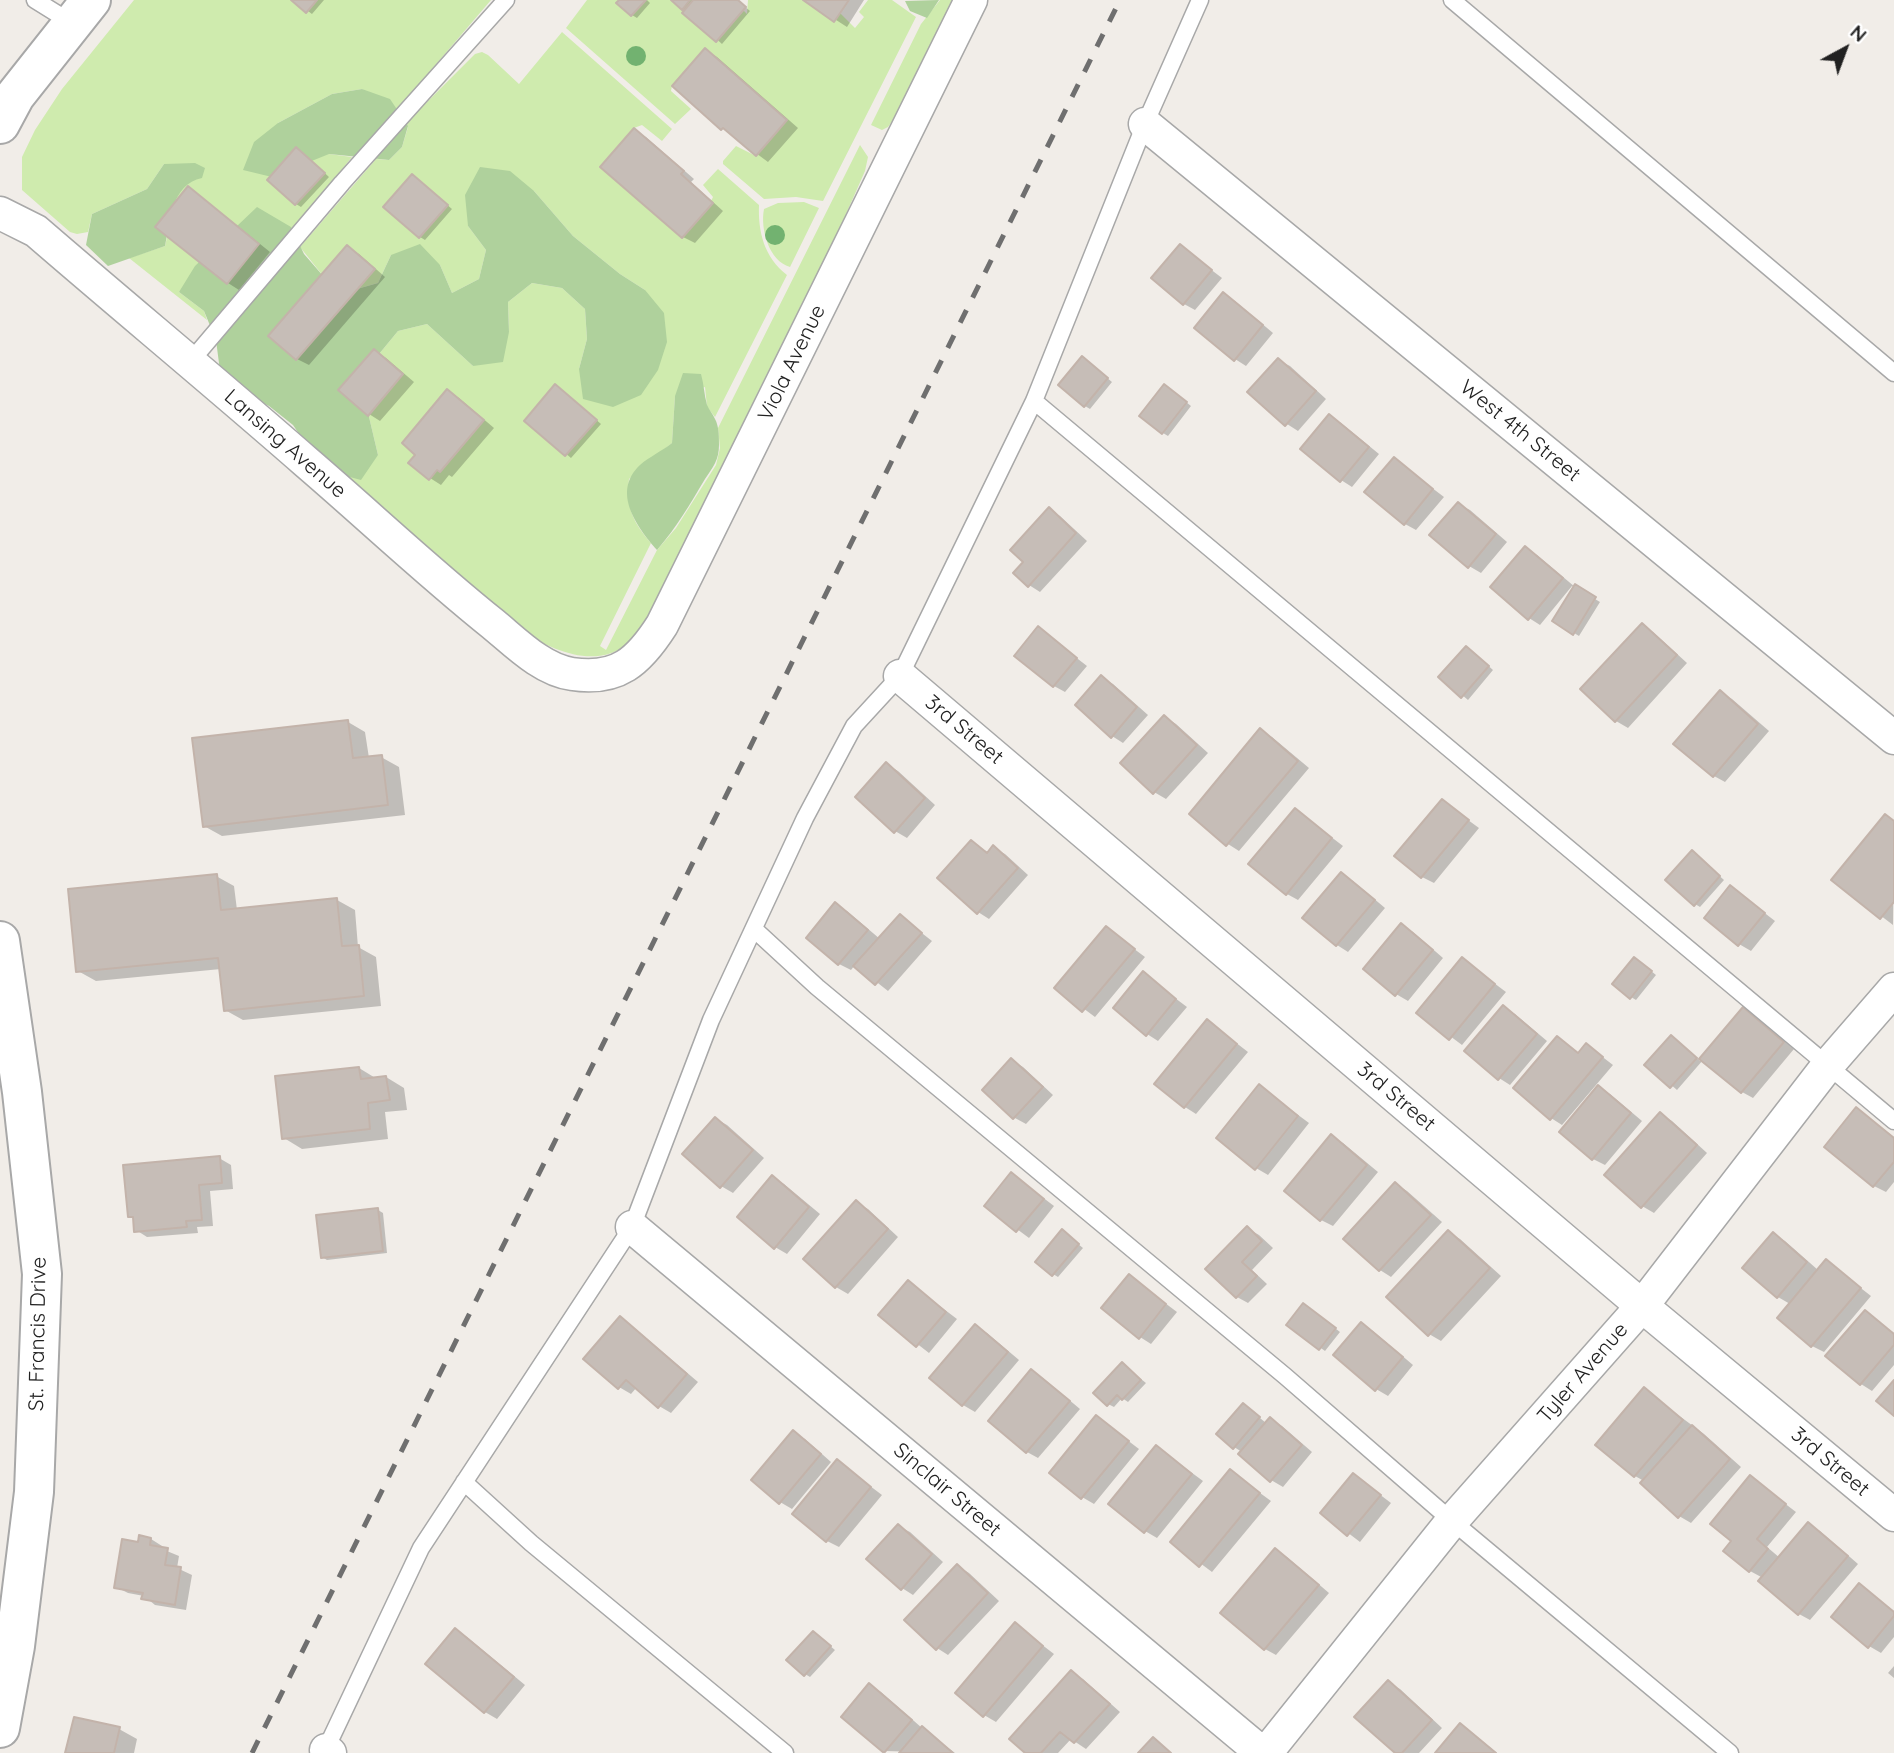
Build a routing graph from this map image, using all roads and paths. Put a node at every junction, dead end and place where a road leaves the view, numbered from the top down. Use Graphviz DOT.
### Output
graph roads {
  1 [pos="35,0"];
  2 [pos="506,0"];
  3 [pos="971,0"];
  4 [pos="1200,0"];
  5 [pos="1452,0"];
  6 [pos="81,12"];
  7 [pos="0,124"];
  8 [pos="1145,124"];
  9 [pos="0,212"];
  10 [pos="190,362"];
  11 [pos="1894,373"];
  12 [pos="1034,401"];
  13 [pos="571,674"];
  14 [pos="900,676"];
  15 [pos="1894,738"];
  16 [pos="754,929"];
  17 [pos="0,941"];
  18 [pos="1894,989"];
  19 [pos="1828,1065"];
  20 [pos="1894,1121"];
  21 [pos="632,1227"];
  22 [pos="1642,1306"];
  23 [pos="464,1482"];
  24 [pos="1894,1515"];
  25 [pos="1452,1521"];
  26 [pos="7,1641"];
  27 [pos="0,1728"];
  28 [pos="327,1752"];
  29 [pos="785,1753"];
  30 [pos="1264,1753"];
  31 [pos="1730,1753"];
  1 -- 6 [label="lane"];
  2 -- 10 [label="lane"];
  3 -- 13 [label="street, Viola Avenue"];
  4 -- 8 [label="lane"];
  5 -- 11 [label="lane"];
  6 -- 7 [label="street"];
  8 -- 12 [label="lane"];
  8 -- 15 [label="street, West 4th Street"];
  9 -- 10 [label="street, Lansing Avenue"];
  10 -- 13 [label="street, Lansing Avenue"];
  12 -- 14 [label="lane"];
  12 -- 19 [label="lane"];
  14 -- 16 [label="lane"];
  14 -- 22 [label="street, 3rd Street"];
  16 -- 21 [label="lane"];
  16 -- 25 [label="lane"];
  17 -- 26 [label="street, St. Francis Drive"];
  18 -- 19 [label="street, Tyler Avenue"];
  19 -- 20 [label="lane"];
  19 -- 22 [label="street, Tyler Avenue"];
  21 -- 23 [label="lane"];
  21 -- 30 [label="street, Sinclair Street"];
  22 -- 24 [label="street, 3rd Street"];
  22 -- 25 [label="street, Tyler Avenue"];
  23 -- 28 [label="lane"];
  23 -- 29 [label="lane"];
  25 -- 30 [label="street, Tyler Avenue"];
  25 -- 31 [label="lane"];
  26 -- 27 [label="street, St. Francis Drive"];
}
